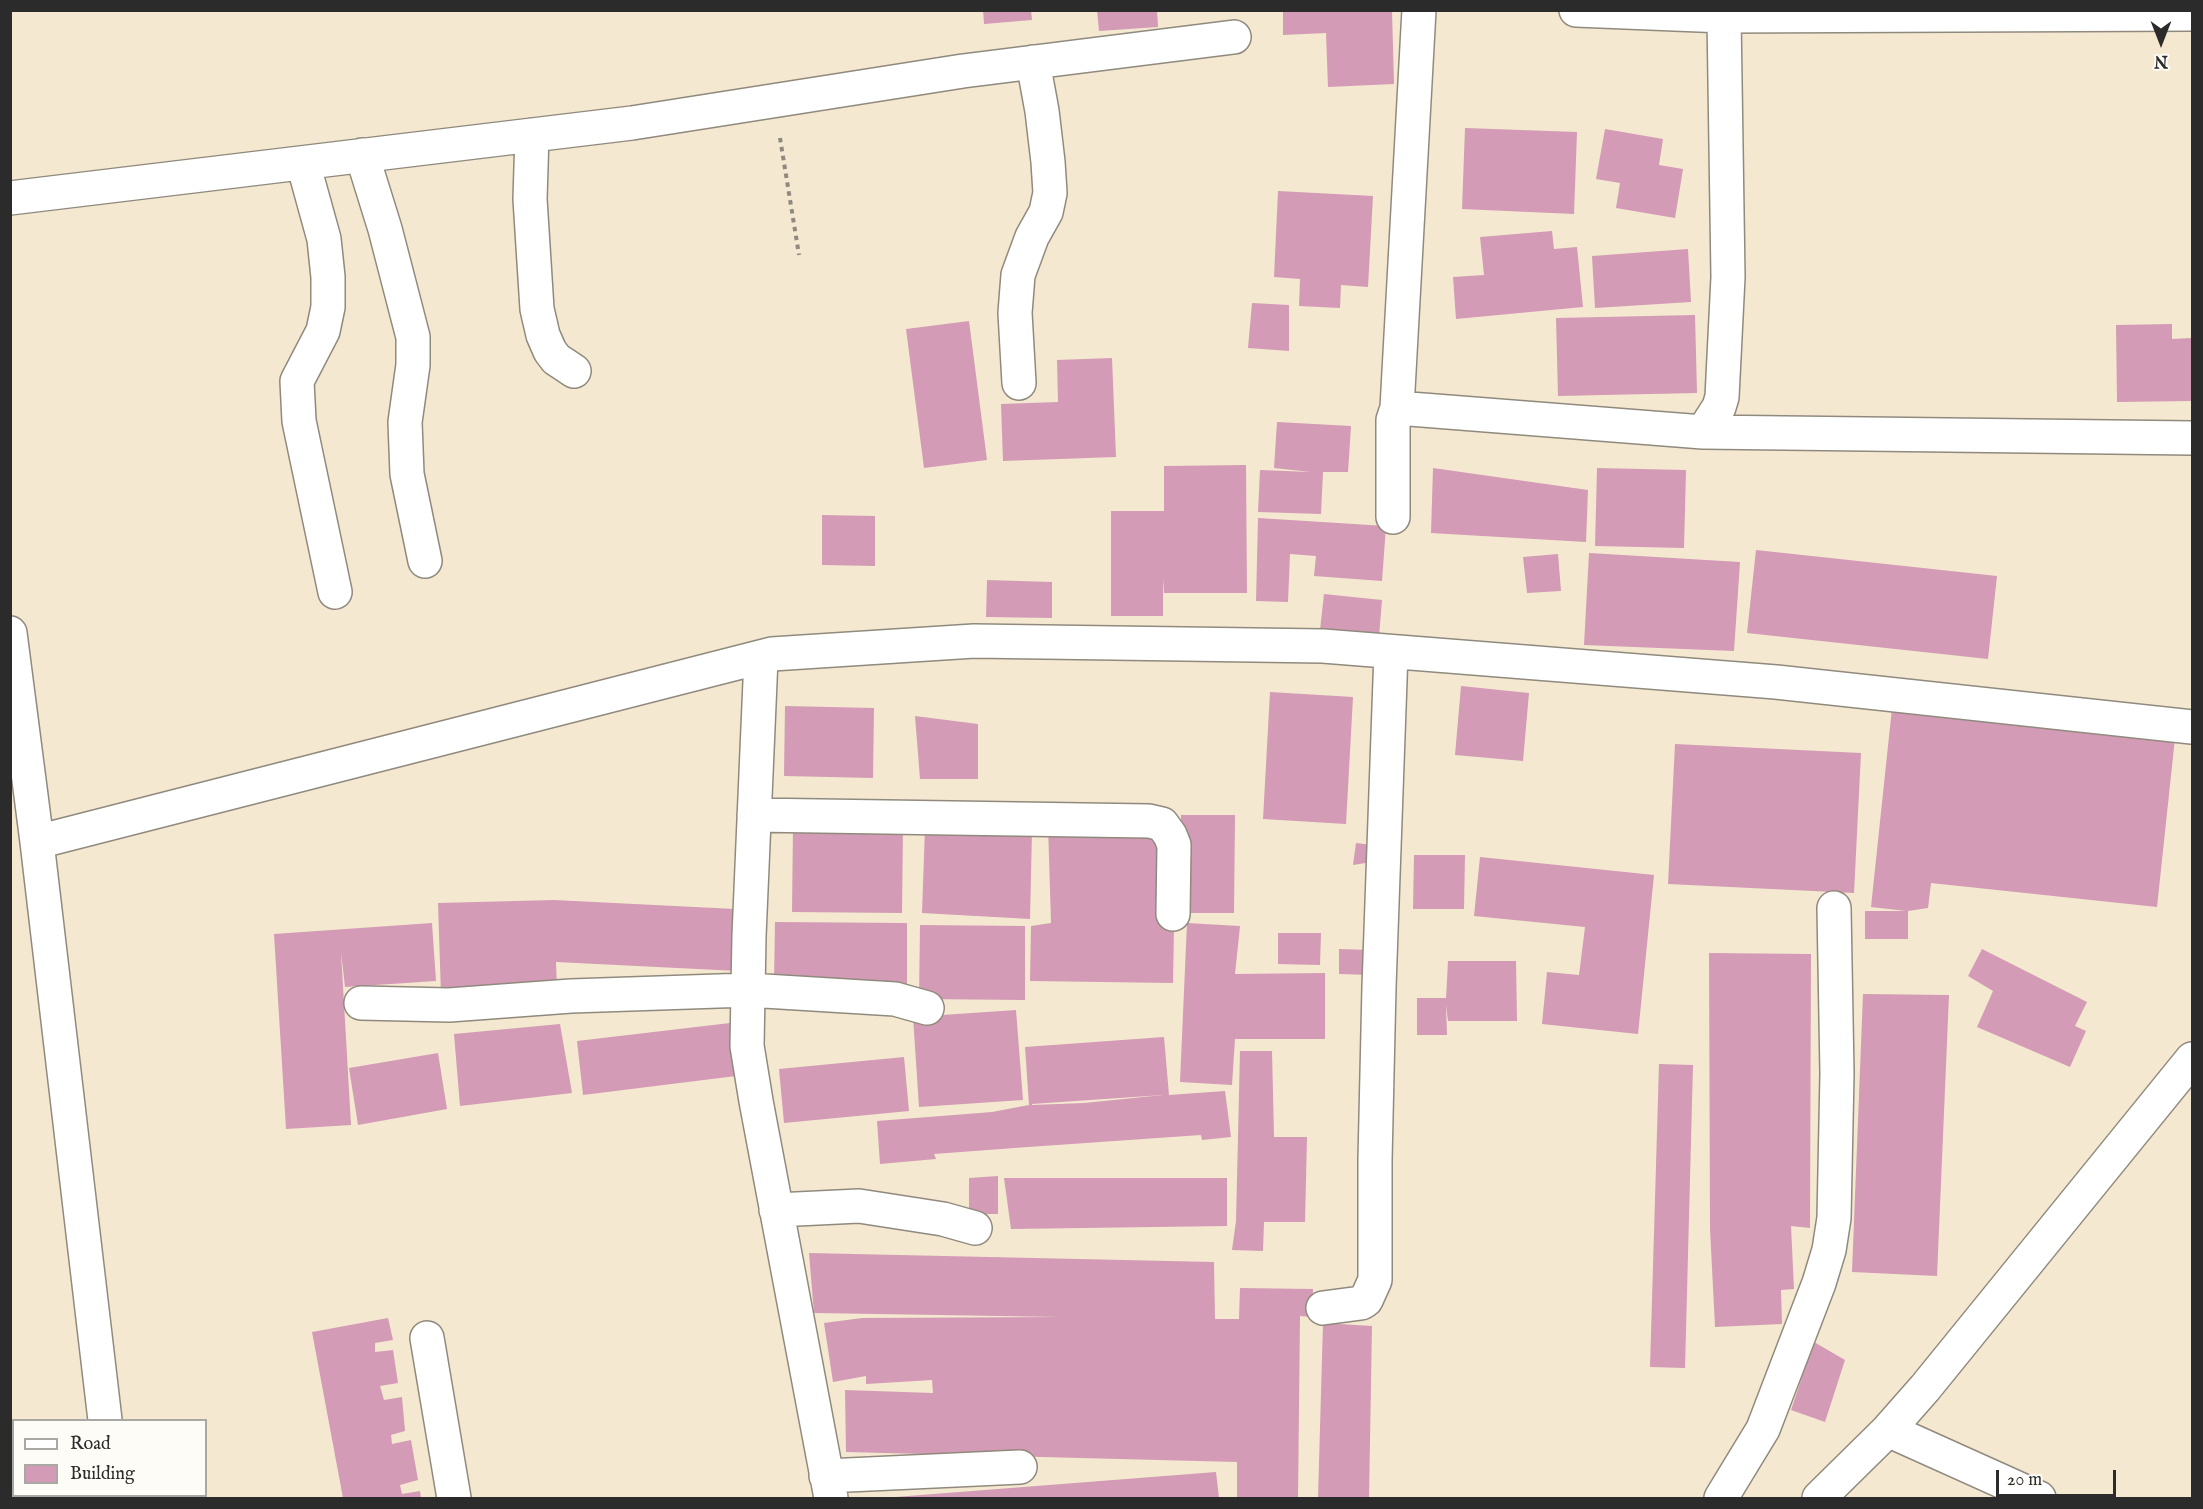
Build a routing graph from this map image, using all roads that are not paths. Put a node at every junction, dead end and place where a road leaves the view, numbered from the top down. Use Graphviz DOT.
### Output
graph roads {
  1 [pos="1419,10"];
  2 [pos="1576,10"];
  3 [pos="2070,13"];
  4 [pos="2193,14"];
  5 [pos="1724,16"];
  6 [pos="1234,37"];
  7 [pos="1033,62"];
  8 [pos="532,135"];
  9 [pos="362,155"];
  10 [pos="303,163"];
  11 [pos="10,198"];
  12 [pos="574,370"];
  13 [pos="1019,383"];
  14 [pos="1397,408"];
  15 [pos="1703,432"];
  16 [pos="2193,438"];
  17 [pos="1393,517"];
  18 [pos="425,561"];
  19 [pos="335,592"];
  20 [pos="10,633"];
  21 [pos="1391,652"];
  22 [pos="761,658"];
  23 [pos="2193,727"];
  24 [pos="754,815"];
  25 [pos="37,842"];
  26 [pos="1834,908"];
  27 [pos="1173,914"];
  28 [pos="748,990"];
  29 [pos="361,1003"];
  30 [pos="927,1008"];
  31 [pos="2193,1059"];
  32 [pos="776,1210"];
  33 [pos="975,1228"];
  34 [pos="1323,1308"];
  35 [pos="427,1338"];
  36 [pos="105,1419"];
  37 [pos="1888,1430"];
  38 [pos="1020,1467"];
  39 [pos="828,1487"];
  40 [pos="454,1498"];
  41 [pos="1721,1498"];
  42 [pos="1819,1498"];
  43 [pos="2039,1498"];
  1 -- 14 [label="street"];
  2 -- 5 [label="street"];
  3 -- 4 [label="street"];
  3 -- 5 [label="street"];
  5 -- 15 [label="street"];
  6 -- 7 [label="street"];
  7 -- 8 [label="street"];
  7 -- 13 [label="street"];
  8 -- 9 [label="street"];
  8 -- 12 [label="street"];
  9 -- 10 [label="street"];
  9 -- 18 [label="street"];
  10 -- 11 [label="street"];
  10 -- 19 [label="street"];
  14 -- 15 [label="street"];
  14 -- 17 [label="street"];
  15 -- 16 [label="street"];
  20 -- 25 [label="street"];
  21 -- 22 [label="street"];
  21 -- 23 [label="street"];
  21 -- 34 [label="street"];
  22 -- 24 [label="street"];
  22 -- 25 [label="street"];
  24 -- 27 [label="street"];
  24 -- 28 [label="street"];
  25 -- 36 [label="street"];
  26 -- 41 [label="street"];
  28 -- 29 [label="street"];
  28 -- 30 [label="street"];
  28 -- 32 [label="street"];
  31 -- 37 [label="street"];
  32 -- 33 [label="street"];
  32 -- 39 [label="street"];
  35 -- 40 [label="street"];
  37 -- 42 [label="street"];
  37 -- 43 [label="street"];
  38 -- 39 [label="street"];
}
